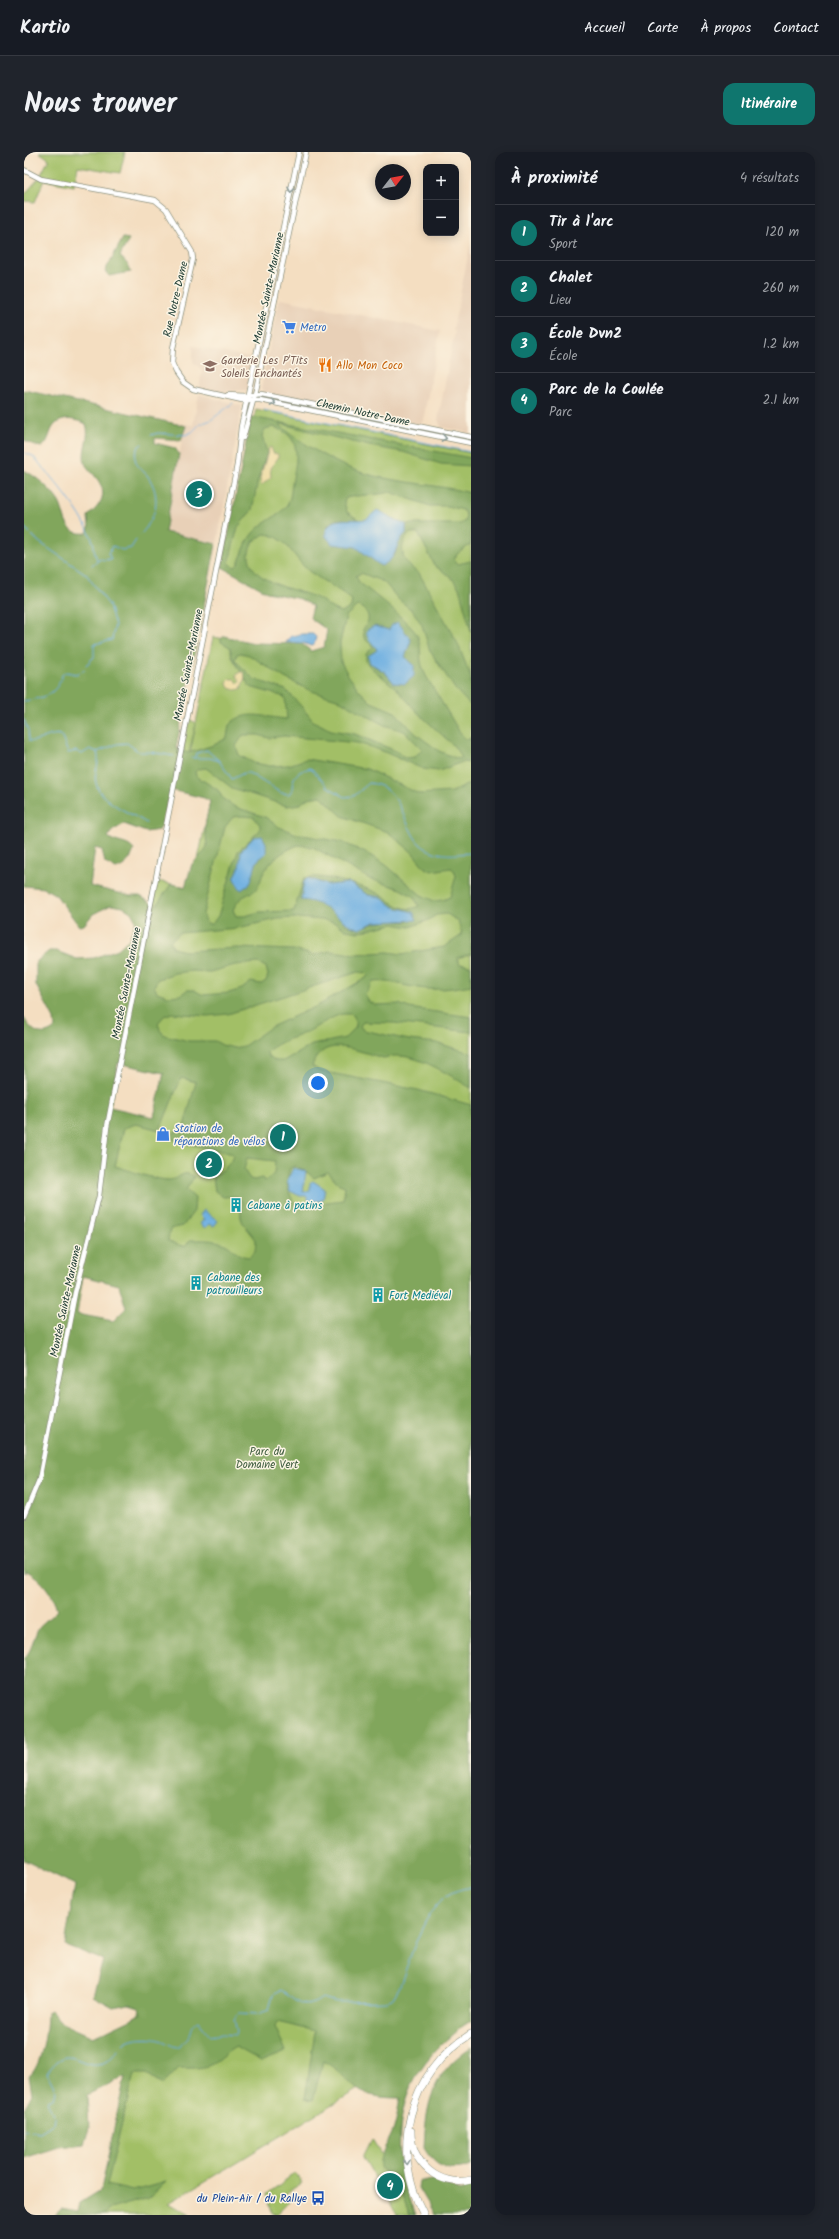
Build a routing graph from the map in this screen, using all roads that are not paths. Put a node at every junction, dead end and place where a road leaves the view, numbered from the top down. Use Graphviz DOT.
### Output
graph roads {
  1 [pos="299,152"];
  2 [pos="306,152"];
  3 [pos="24,170"];
  4 [pos="254,395"];
  5 [pos="249,399"];
  6 [pos="328,408"];
  7 [pos="326,414"];
  8 [pos="471,437"];
  9 [pos="471,443"];
  10 [pos="24,1516"];
  11 [pos="471,2034"];
  12 [pos="471,2039"];
  13 [pos="471,2180"];
  14 [pos="424,2215"];
  1 -- 5 [label="street, Montée Sainte-Marianne, one-way"];
  2 -- 4 [label="street, Montée Sainte-Marianne"];
  3 -- 5 [label="street, Rue Notre-Dame"];
  4 -- 5 [label="street, Montée Sainte-Marianne"];
  4 -- 6 [label="street, Chemin Notre-Dame"];
  5 -- 7 [label="street, Chemin Notre-Dame, one-way"];
  5 -- 10 [label="street, Montée Sainte-Marianne"];
  6 -- 7 [label="street"];
  6 -- 8 [label="street, Chemin Notre-Dame"];
  7 -- 9 [label="street, Chemin Notre-Dame, one-way"];
  11 -- 14 [label="highway, one-way"];
  12 -- 13 [label="highway"];
}
